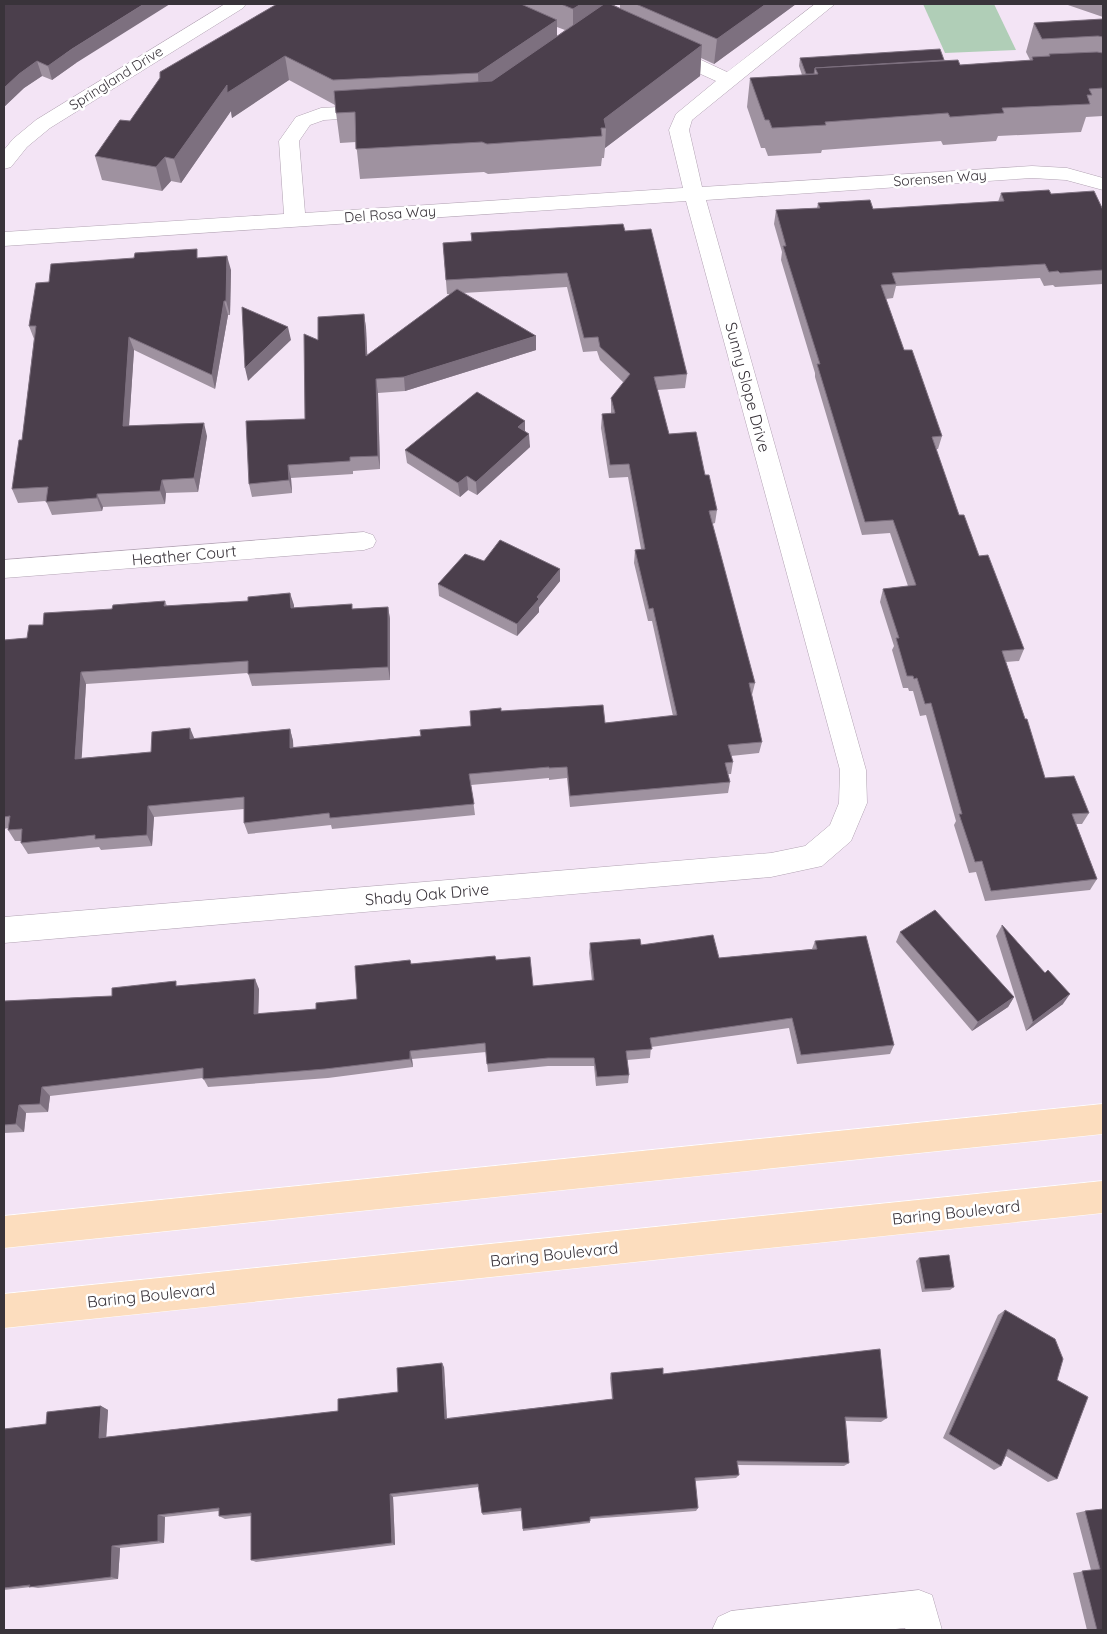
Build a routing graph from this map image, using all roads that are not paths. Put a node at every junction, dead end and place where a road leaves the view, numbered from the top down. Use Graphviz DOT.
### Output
graph roads {
  1 [pos="236,4"];
  2 [pos="826,4"];
  3 [pos="648,43"];
  4 [pos="735,86"];
  5 [pos="388,111"];
  6 [pos="4,163"];
  7 [pos="1103,184"];
  8 [pos="776,188"];
  9 [pos="694,194"];
  10 [pos="295,220"];
  11 [pos="4,239"];
  12 [pos="364,541"];
  13 [pos="4,569"];
  14 [pos="841,833"];
  15 [pos="4,930"];
  16 [pos="1103,1119"];
  17 [pos="1103,1197"];
  18 [pos="4,1232"];
  19 [pos="4,1311"];
  20 [pos="922,1619"];
  21 [pos="731,1630"];
  1 -- 6 [label="street, Springland Drive"];
  2 -- 4 [label="street, Sunny Slope Drive"];
  3 -- 4 [label="street"];
  4 -- 9 [label="street, Sunny Slope Drive"];
  5 -- 10 [label="street"];
  7 -- 8 [label="street, Sorensen Way"];
  8 -- 9 [label="street, Del Rosa Way"];
  9 -- 10 [label="street, Del Rosa Way"];
  9 -- 14 [label="street, Sunny Slope Drive"];
  10 -- 11 [label="street, Del Rosa Way"];
  12 -- 13 [label="street, Heather Court"];
  14 -- 15 [label="street, Shady Oak Drive"];
  16 -- 18 [label="main road"];
  17 -- 19 [label="main road, Baring Boulevard"];
  20 -- 21 [label="street"];
}
